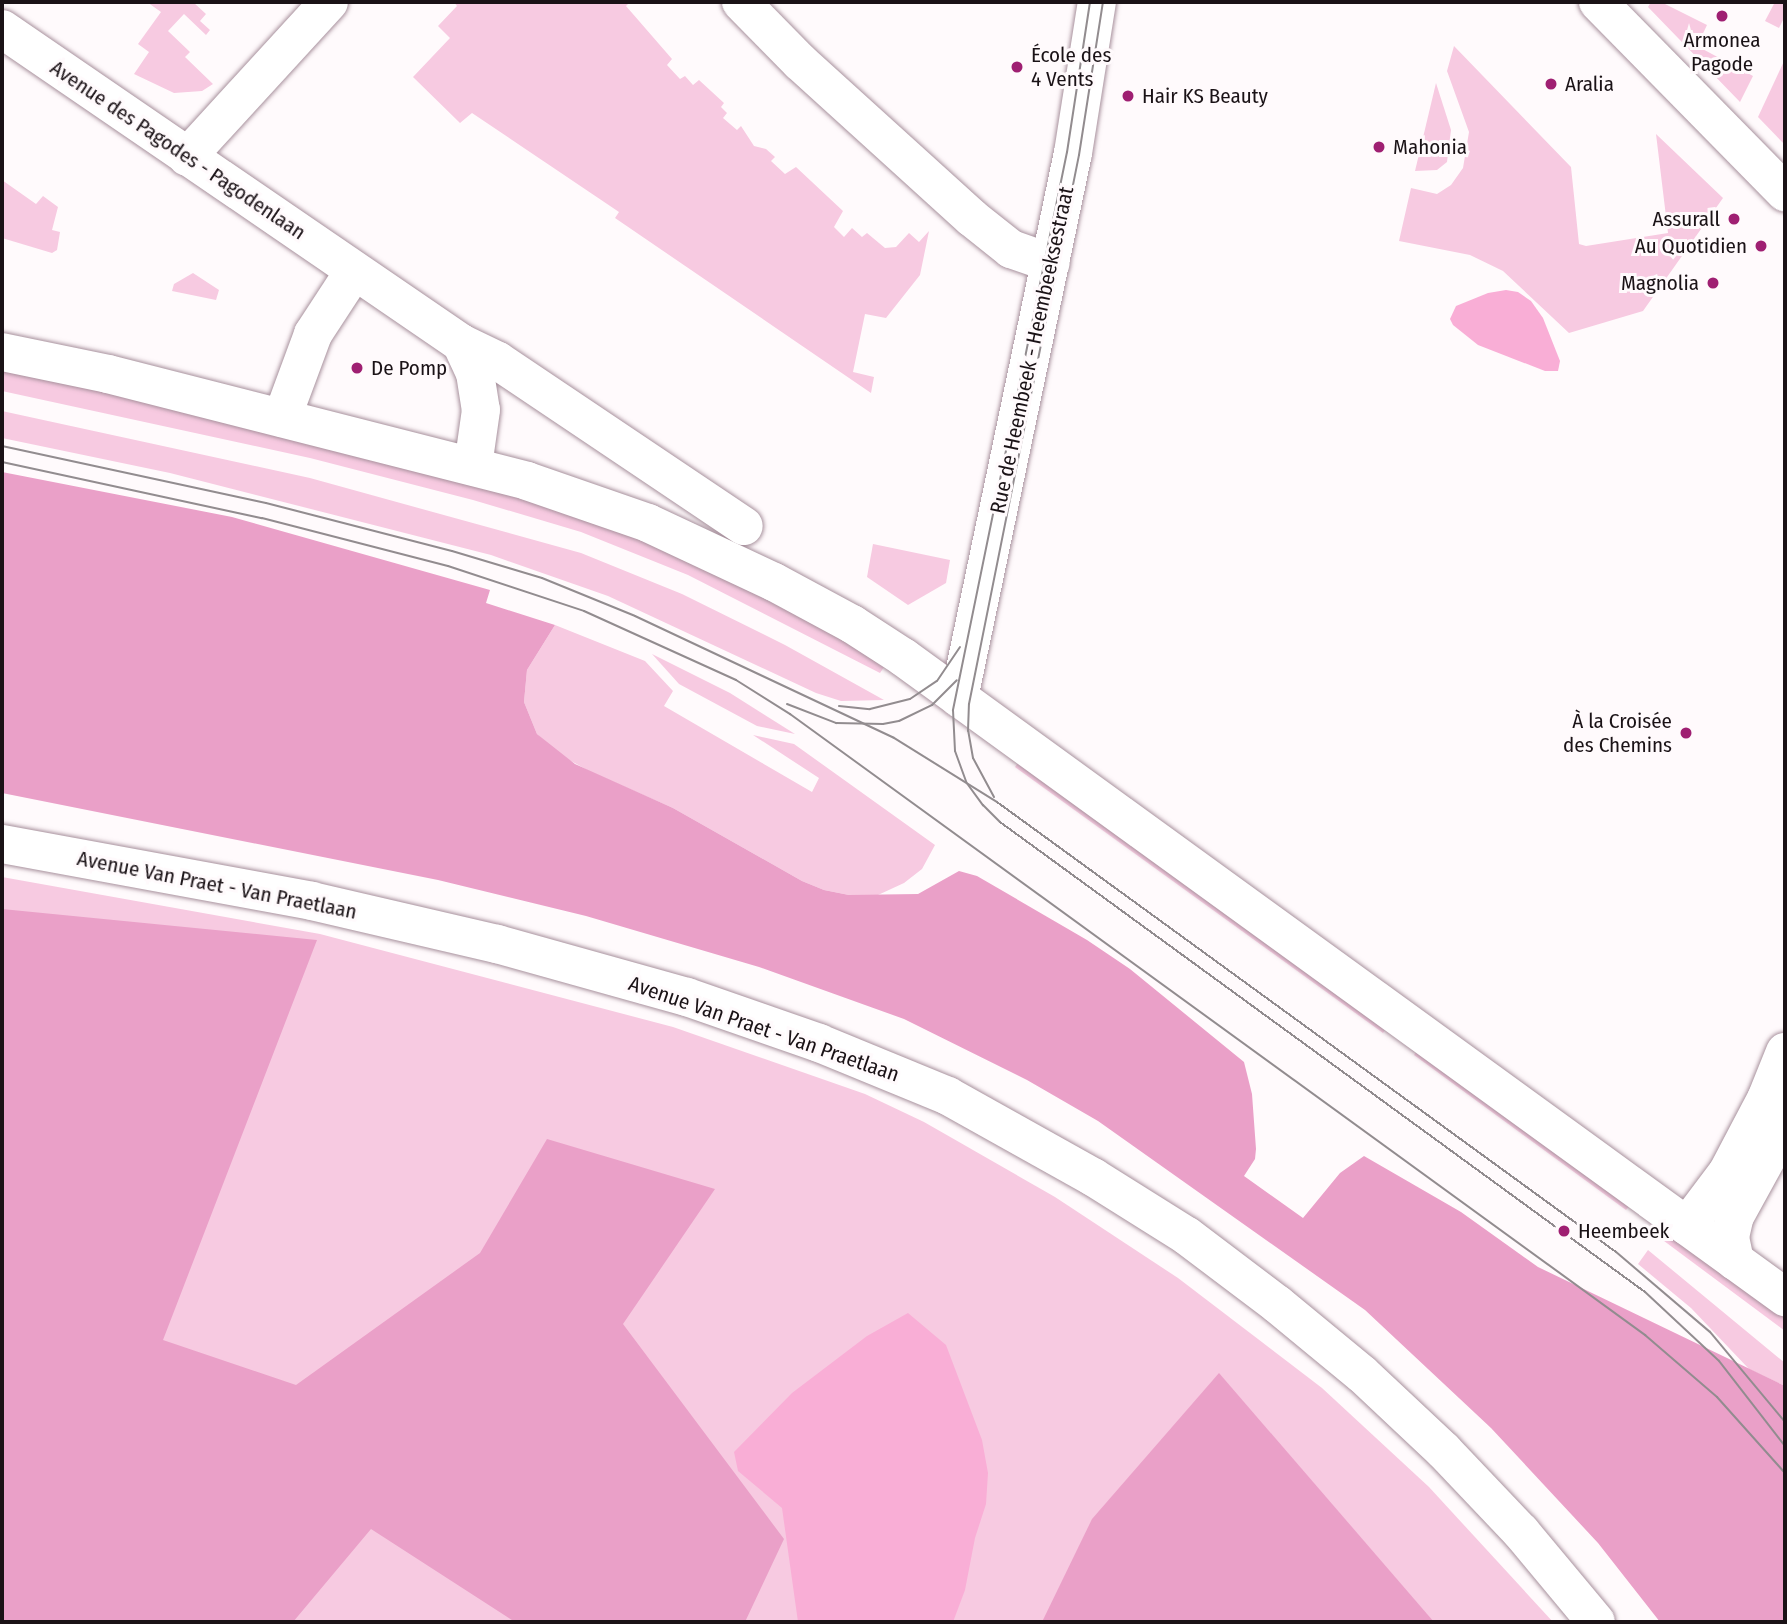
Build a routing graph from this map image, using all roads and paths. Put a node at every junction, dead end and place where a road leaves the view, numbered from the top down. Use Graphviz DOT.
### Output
graph roads {
  1 [pos="329,2"];
  2 [pos="741,2"];
  3 [pos="1097,2"];
  4 [pos="1598,2"];
  5 [pos="2,29"];
  6 [pos="187,157"];
  7 [pos="1785,192"];
  8 [pos="1051,263"];
  9 [pos="354,271"];
  10 [pos="461,343"];
  11 [pos="2,352"];
  12 [pos="282,418"];
  13 [pos="473,466"];
  14 [pos="744,526"];
  15 [pos="959,698"];
  16 [pos="2,844"];
  17 [pos="1785,1052"];
  18 [pos="1785,1125"];
  19 [pos="1687,1226"];
  20 [pos="1735,1261"];
  21 [pos="1785,1297"];
  22 [pos="1596,1622"];
  1 -- 6 [label="street"];
  2 -- 8 [label="street"];
  3 -- 8 [label="street, Rue de Heembeek - Heembeeksestraat"];
  4 -- 7 [label="street"];
  5 -- 6 [label="street, Avenue des Pagodes - Pagodenlaan"];
  6 -- 9 [label="street, Avenue des Pagodes - Pagodenlaan"];
  8 -- 15 [label="street, Rue de Heembeek - Heembeeksestraat"];
  9 -- 10 [label="street, Avenue des Pagodes - Pagodenlaan"];
  9 -- 12 [label="street"];
  10 -- 13 [label="street"];
  10 -- 14 [label="street, Avenue des Pagodes - Pagodenlaan"];
  11 -- 12 [label="street"];
  12 -- 13 [label="street"];
  13 -- 15 [label="street"];
  15 -- 19 [label="street"];
  16 -- 22 [label="street, Avenue Van Praet - Van Praetlaan"];
  17 -- 19 [label="street"];
  18 -- 20 [label="street"];
  19 -- 20 [label="street"];
  20 -- 21 [label="street"];
}
